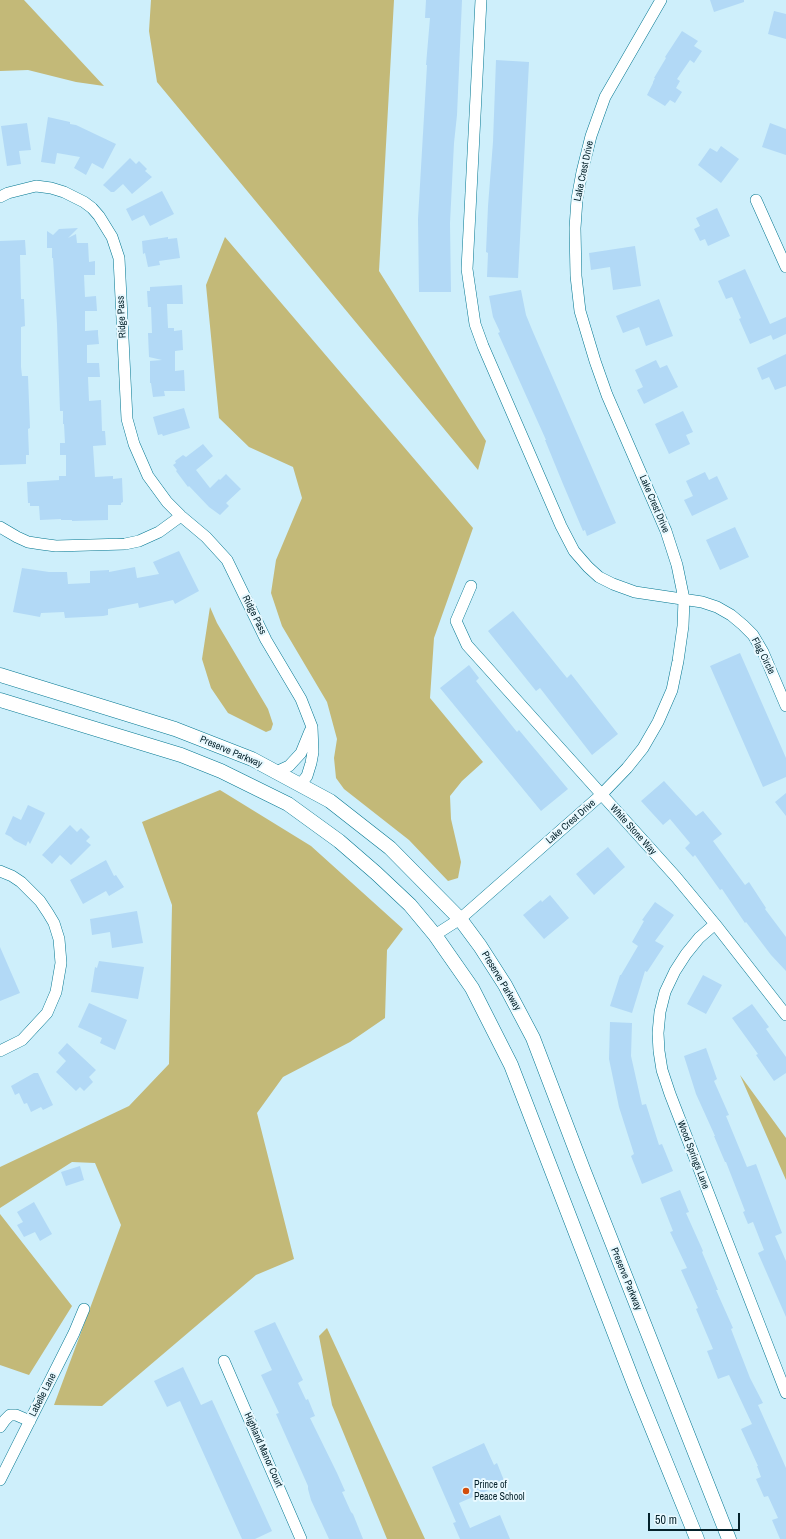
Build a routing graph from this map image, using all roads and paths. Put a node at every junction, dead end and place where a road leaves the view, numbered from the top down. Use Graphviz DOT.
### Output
graph roads {
  1 [pos="481,0"];
  2 [pos="661,0"];
  3 [pos="0,197"];
  4 [pos="756,200"];
  5 [pos="786,267"];
  6 [pos="181,516"];
  7 [pos="0,527"];
  8 [pos="471,586"];
  9 [pos="684,599"];
  10 [pos="0,675"];
  11 [pos="0,700"];
  12 [pos="786,706"];
  13 [pos="312,727"];
  14 [pos="276,772"];
  15 [pos="300,785"];
  16 [pos="601,795"];
  17 [pos="0,870"];
  18 [pos="460,919"];
  19 [pos="715,924"];
  20 [pos="435,935"];
  21 [pos="786,1015"];
  22 [pos="0,1051"];
  23 [pos="84,1309"];
  24 [pos="224,1361"];
  25 [pos="786,1392"];
  26 [pos="30,1421"];
  27 [pos="0,1427"];
  28 [pos="0,1480"];
  29 [pos="301,1539"];
  30 [pos="696,1539"];
  31 [pos="729,1539"];
  1 -- 9 [label="street, Flag Circle"];
  2 -- 9 [label="street, Lake Crest Drive"];
  3 -- 6 [label="street, Ridge Pass"];
  4 -- 5 [label="street"];
  6 -- 7 [label="street"];
  6 -- 13 [label="street, Ridge Pass"];
  8 -- 16 [label="street, White Stone Way"];
  9 -- 12 [label="street, Flag Circle"];
  9 -- 16 [label="street, Lake Crest Drive"];
  10 -- 14 [label="street, Preserve Parkway"];
  11 -- 20 [label="street"];
  13 -- 14 [label="street"];
  13 -- 15 [label="street, Ridge Pass"];
  14 -- 15 [label="street, Preserve Parkway"];
  15 -- 18 [label="street, Preserve Parkway"];
  16 -- 18 [label="street, Lake Crest Drive"];
  16 -- 19 [label="street, White Stone Way"];
  17 -- 22 [label="street"];
  18 -- 20 [label="street, Lake Crest Drive"];
  18 -- 31 [label="street, Preserve Parkway"];
  19 -- 21 [label="street, White Stone Way"];
  19 -- 25 [label="street, Wood Springs Lane"];
  20 -- 30 [label="street"];
  23 -- 26 [label="street, Labelle Lane"];
  24 -- 29 [label="street, Highland Manor Court"];
  26 -- 27 [label="street"];
  26 -- 28 [label="street, Labelle Lane"];
}
